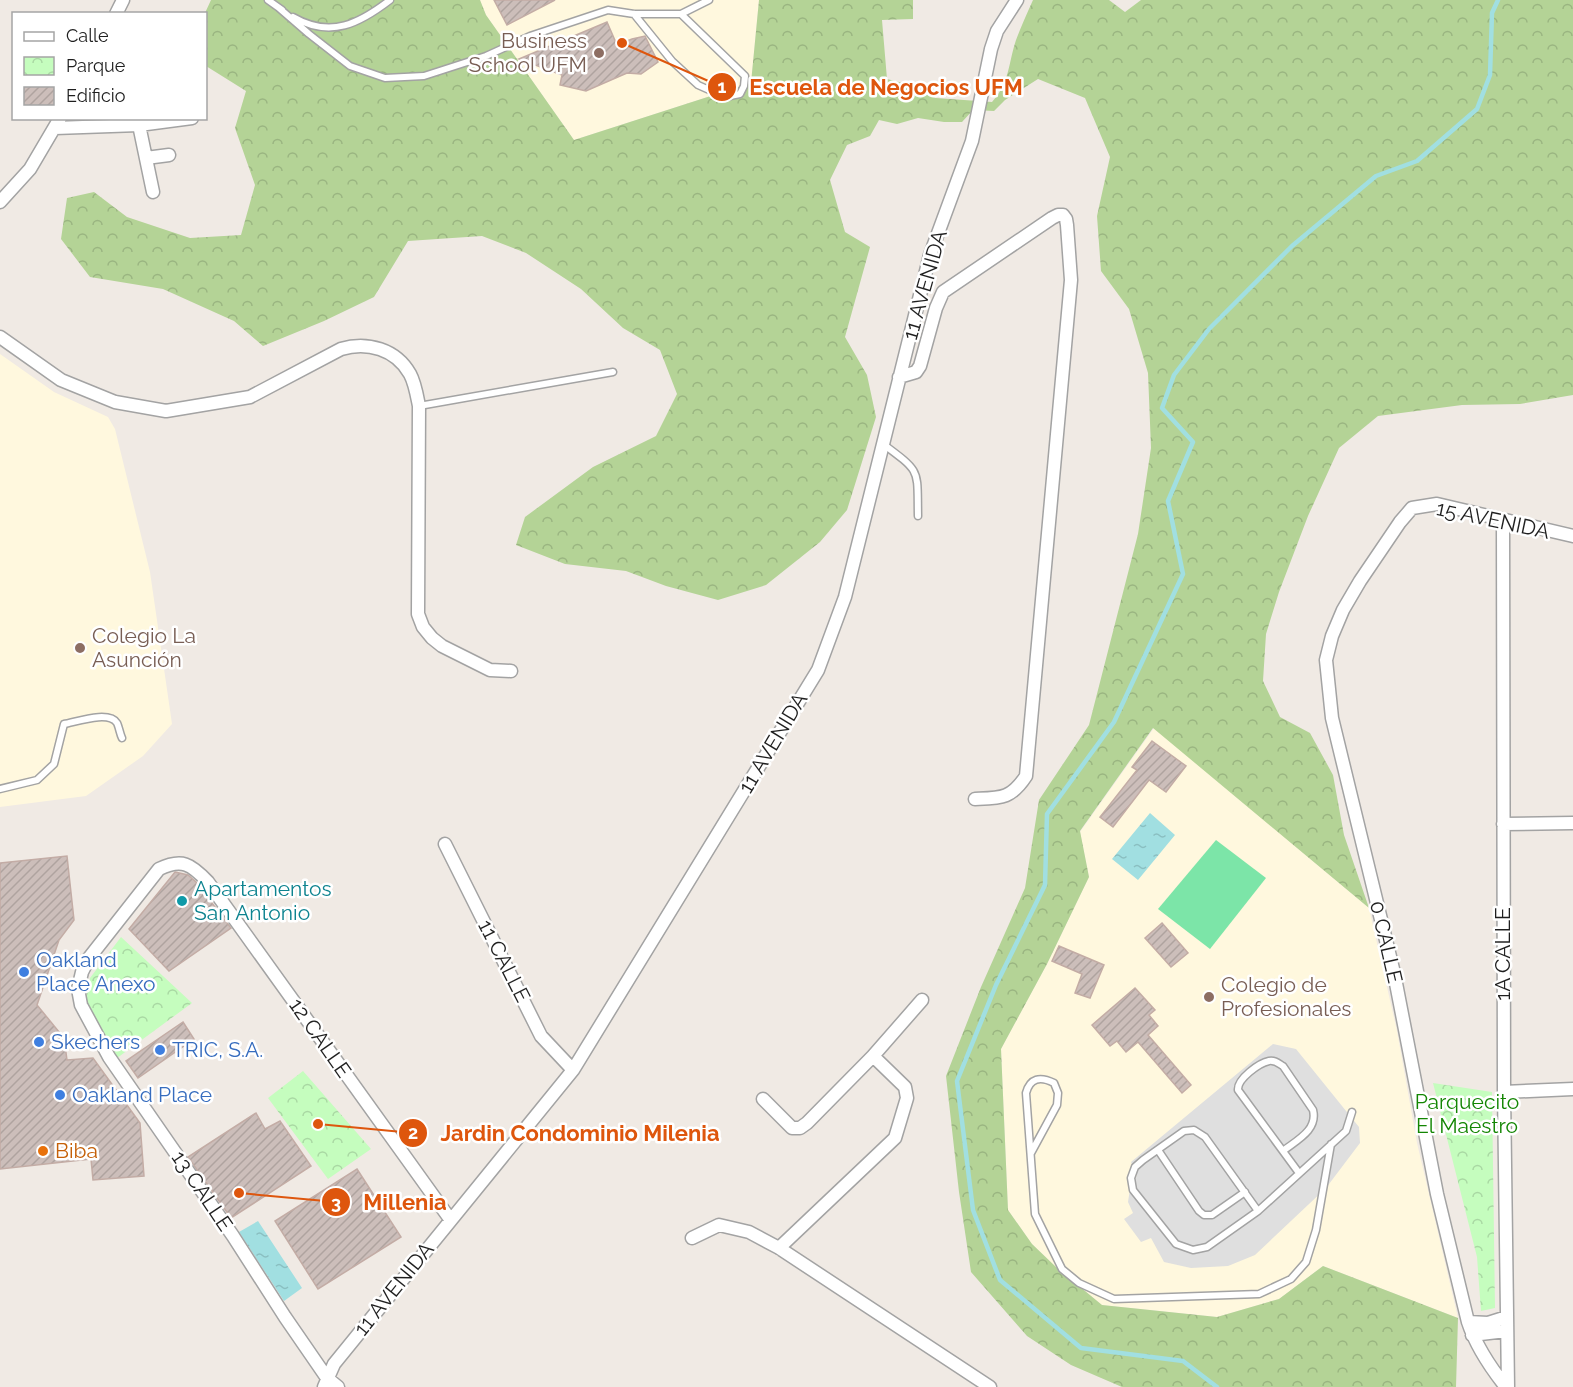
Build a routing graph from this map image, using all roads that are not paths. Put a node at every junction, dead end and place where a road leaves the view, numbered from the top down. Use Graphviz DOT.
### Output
graph roads {
  1 [pos="268,0"];
  2 [pos="390,0"];
  3 [pos="709,0"];
  4 [pos="1017,0"];
  5 [pos="279,8"];
  6 [pos="634,14"];
  7 [pos="681,14"];
  8 [pos="177,120"];
  9 [pos="58,123"];
  10 [pos="140,125"];
  11 [pos="169,155"];
  12 [pos="146,159"];
  13 [pos="153,192"];
  14 [pos="0,202"];
  15 [pos="0,337"];
  16 [pos="613,372"];
  17 [pos="899,377"];
  18 [pos="419,406"];
  19 [pos="883,444"];
  20 [pos="1412,508"];
  21 [pos="918,516"];
  22 [pos="1503,520"];
  23 [pos="1573,536"];
  24 [pos="511,671"];
  25 [pos="122,738"];
  26 [pos="0,789"];
  27 [pos="975,799"];
  28 [pos="1573,823"];
  29 [pos="1503,824"];
  30 [pos="446,844"];
  31 [pos="78,989"];
  32 [pos="922,1000"];
  33 [pos="873,1056"];
  34 [pos="573,1070"];
  35 [pos="1573,1089"];
  36 [pos="1504,1092"];
  37 [pos="763,1099"];
  38 [pos="1352,1112"];
  39 [pos="1332,1144"];
  40 [pos="1158,1150"];
  41 [pos="1283,1151"];
  42 [pos="1031,1153"];
  43 [pos="1299,1173"];
  44 [pos="1245,1192"];
  45 [pos="1258,1211"];
  46 [pos="450,1219"];
  47 [pos="692,1238"];
  48 [pos="779,1248"];
  49 [pos="1507,1317"];
  50 [pos="1468,1322"];
  51 [pos="1506,1331"];
  52 [pos="1472,1335"];
  53 [pos="326,1382"];
  54 [pos="338,1387"];
  55 [pos="990,1387"];
  56 [pos="1507,1387"];
  1 -- 5 [label="lane"];
  2 -- 5 [label="lane"];
  3 -- 7 [label="lane"];
  4 -- 17 [label="street, 11 AVENIDA"];
  5 -- 6 [label="lane"];
  6 -- 7 [label="lane"];
  6 -- 7 [label="lane"];
  8 -- 10 [label="street"];
  9 -- 10 [label="street"];
  9 -- 14 [label="street"];
  10 -- 12 [label="street"];
  11 -- 12 [label="street"];
  12 -- 13 [label="street"];
  15 -- 18 [label="street"];
  16 -- 18 [label="lane"];
  17 -- 19 [label="street, 11 AVENIDA"];
  17 -- 27 [label="street"];
  18 -- 24 [label="street"];
  19 -- 21 [label="lane"];
  19 -- 34 [label="street, 11 AVENIDA"];
  20 -- 22 [label="street, 15 AVENIDA"];
  20 -- 50 [label="street, 0 CALLE"];
  22 -- 23 [label="street, 15 AVENIDA"];
  22 -- 29 [label="street, 1A CALLE"];
  25 -- 26 [label="lane"];
  28 -- 29 [label="street"];
  29 -- 36 [label="street, 1A CALLE"];
  30 -- 34 [label="street, 11 CALLE"];
  31 -- 46 [label="street, 12 CALLE"];
  31 -- 53 [label="street, 13 CALLE"];
  32 -- 33 [label="street"];
  33 -- 37 [label="street"];
  33 -- 48 [label="street"];
  34 -- 46 [label="street, 11 AVENIDA"];
  35 -- 36 [label="street"];
  36 -- 49 [label="street, 1A CALLE"];
  38 -- 39 [label="lane"];
  39 -- 42 [label="lane"];
  39 -- 43 [label="lane"];
  40 -- 44 [label="lane"];
  40 -- 44 [label="lane"];
  40 -- 45 [label="lane"];
  41 -- 41 [label="lane"];
  41 -- 43 [label="lane"];
  42 -- 42 [label="lane"];
  43 -- 45 [label="lane"];
  44 -- 45 [label="lane"];
  46 -- 53 [label="street, 11 AVENIDA"];
  47 -- 48 [label="street"];
  48 -- 55 [label="street"];
  49 -- 50 [label="street"];
  49 -- 51 [label="street, 1A CALLE"];
  50 -- 52 [label="street, 0 CALLE"];
  51 -- 52 [label="street"];
  51 -- 56 [label="street, 1A CALLE"];
  52 -- 56 [label="street, 0 CALLE"];
  53 -- 54 [label="street, 13 CALLE"];
}
